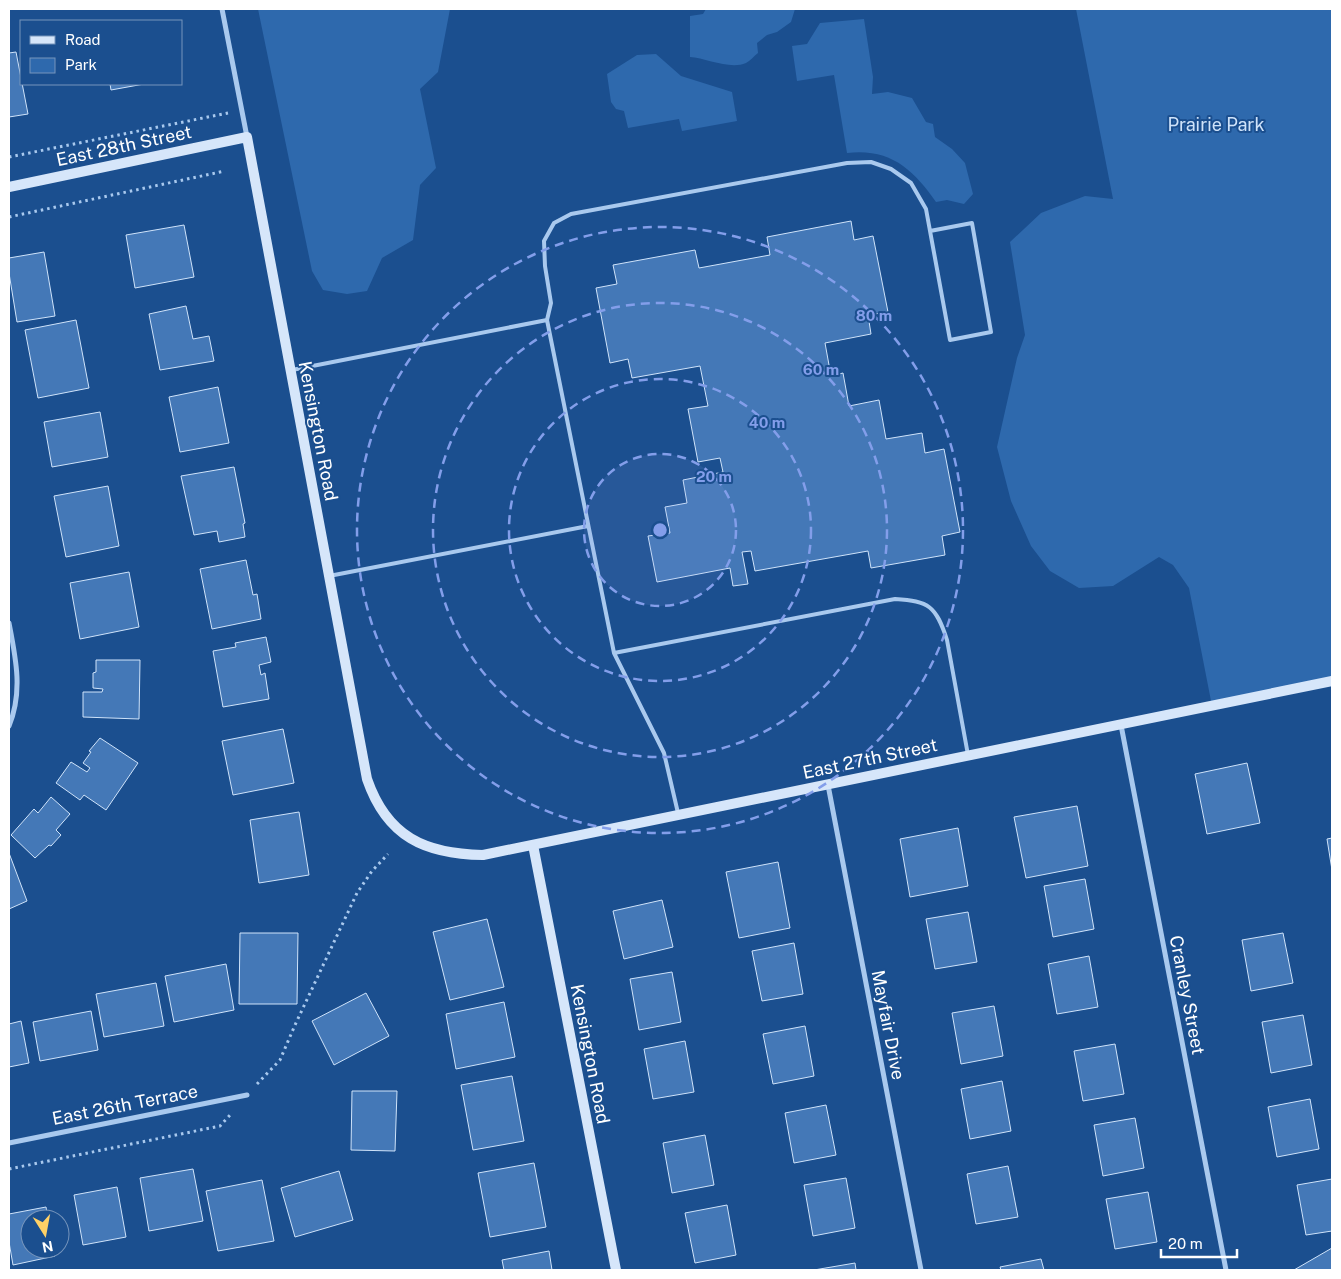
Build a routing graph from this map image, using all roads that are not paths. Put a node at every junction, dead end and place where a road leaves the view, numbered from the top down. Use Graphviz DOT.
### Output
graph roads {
  1 [pos="222,9"];
  2 [pos="246,137"];
  3 [pos="9,187"];
  4 [pos="930,231"];
  5 [pos="547,320"];
  6 [pos="290,370"];
  7 [pos="588,526"];
  8 [pos="329,576"];
  9 [pos="9,623"];
  10 [pos="614,653"];
  11 [pos="1332,682"];
  12 [pos="1121,725"];
  13 [pos="9,726"];
  14 [pos="968,756"];
  15 [pos="828,785"];
  16 [pos="678,815"];
  17 [pos="415,841"];
  18 [pos="533,845"];
  19 [pos="247,1095"];
  20 [pos="9,1143"];
  21 [pos="616,1270"];
  22 [pos="921,1270"];
  23 [pos="1226,1270"];
  1 -- 2 [label="street, Kensington Road"];
  2 -- 3 [label="street, East 28th Street"];
  2 -- 6 [label="street, Kensington Road"];
  4 -- 4 [label="lane"];
  4 -- 5 [label="lane"];
  5 -- 6 [label="lane"];
  5 -- 7 [label="lane"];
  6 -- 8 [label="street, Kensington Road"];
  7 -- 8 [label="lane"];
  7 -- 10 [label="lane"];
  8 -- 17 [label="street, Kensington Road"];
  9 -- 13 [label="street"];
  10 -- 14 [label="lane"];
  10 -- 16 [label="lane"];
  11 -- 12 [label="street, East 27th Street"];
  12 -- 14 [label="street, East 27th Street"];
  12 -- 23 [label="street, Cranley Street"];
  14 -- 15 [label="street, East 27th Street"];
  15 -- 16 [label="street, East 27th Street"];
  15 -- 22 [label="street, Mayfair Drive"];
  16 -- 18 [label="street, East 27th Street"];
  17 -- 18 [label="street, East 27th Street"];
  18 -- 21 [label="street, Kensington Road"];
  19 -- 20 [label="street, East 26th Terrace"];
}
